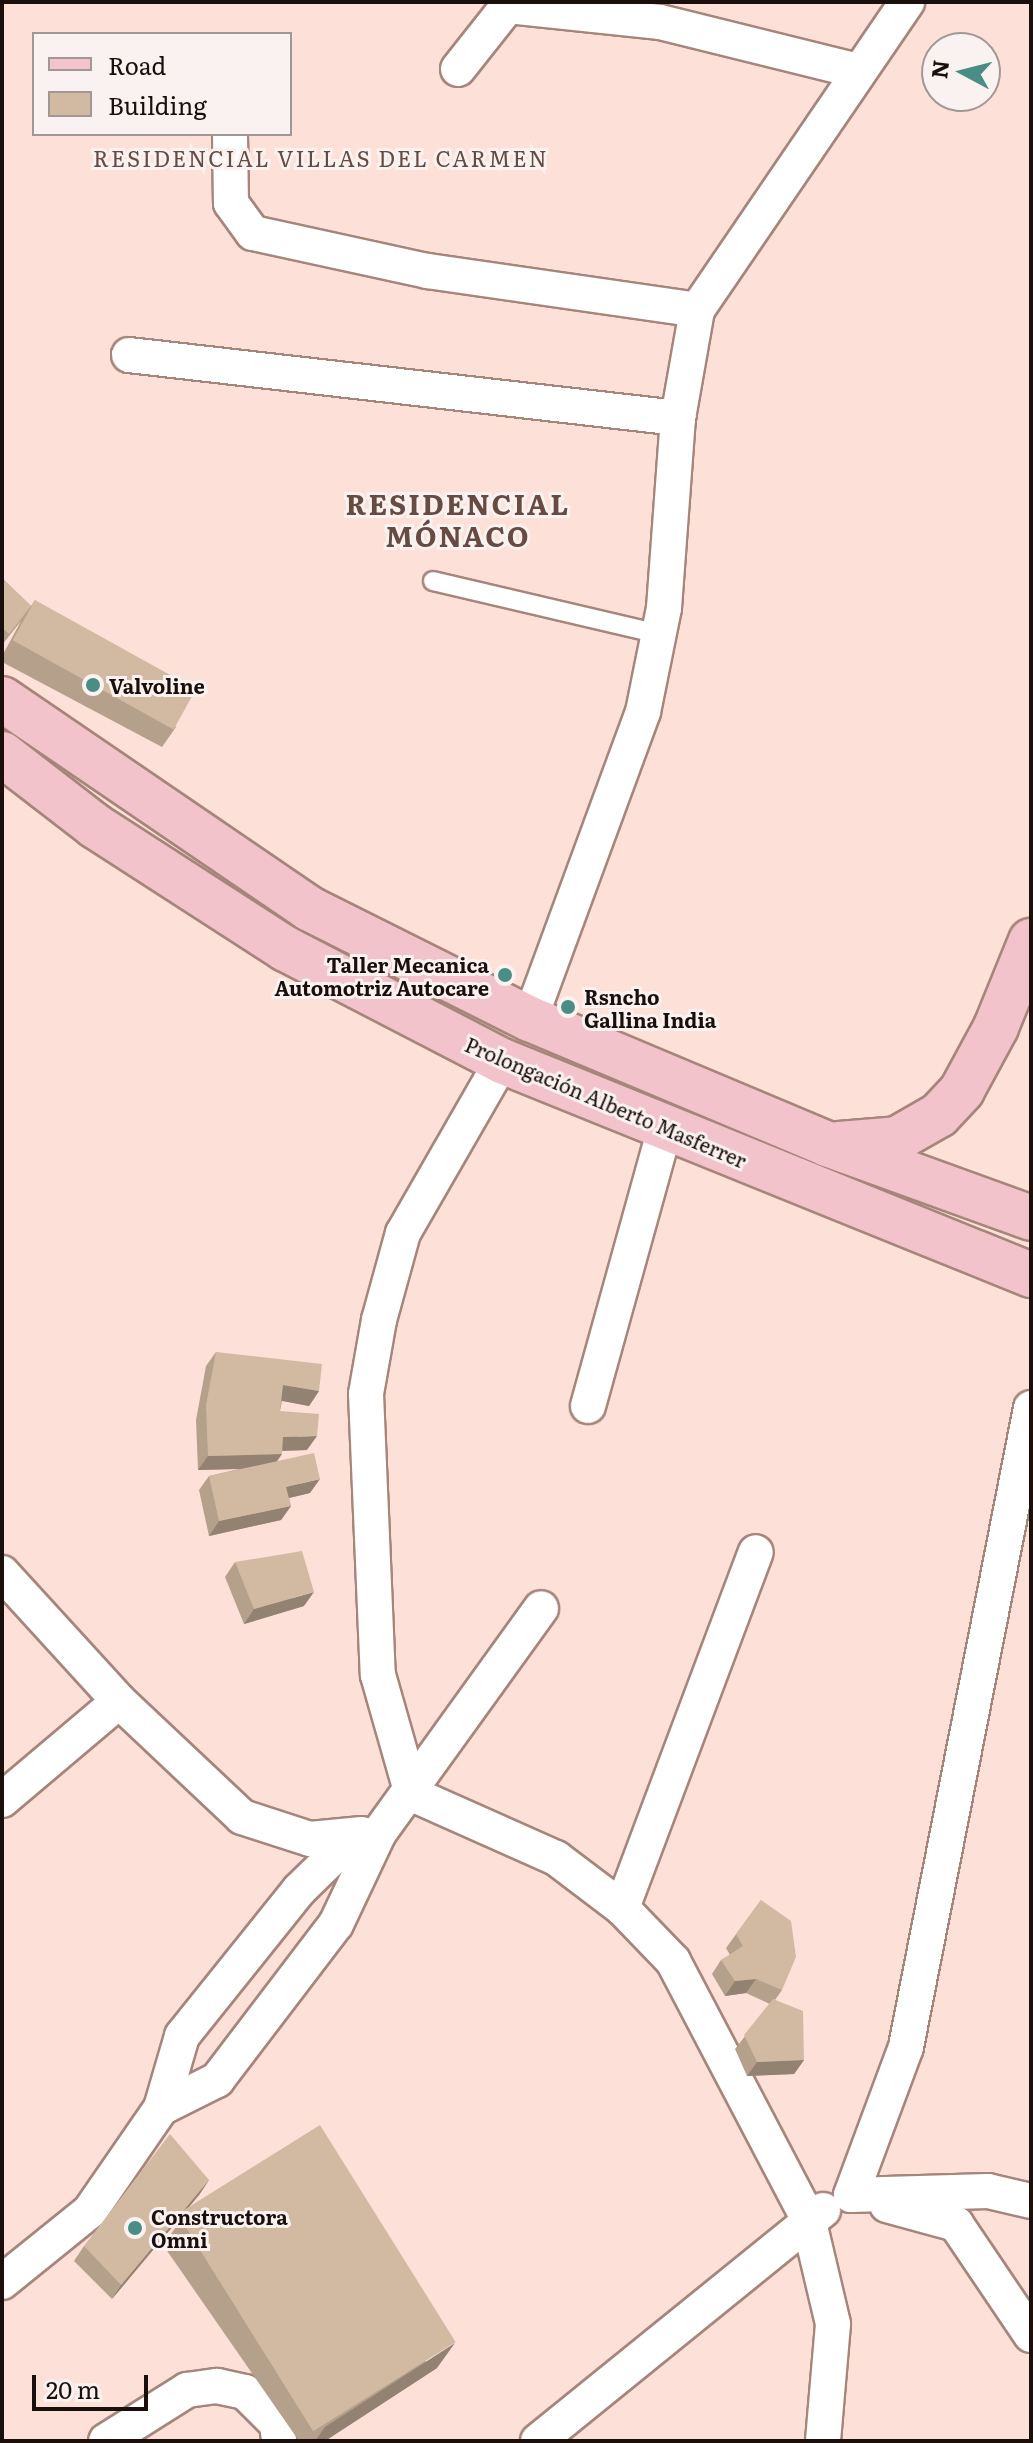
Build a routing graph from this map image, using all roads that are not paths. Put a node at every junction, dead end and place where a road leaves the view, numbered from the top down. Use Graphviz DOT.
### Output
graph roads {
  1 [pos="907,2"];
  2 [pos="550,5"];
  3 [pos="458,69"];
  4 [pos="858,71"];
  5 [pos="230,136"];
  6 [pos="697,310"];
  7 [pos="129,355"];
  8 [pos="678,418"];
  9 [pos="433,581"];
  10 [pos="659,634"];
  11 [pos="2,699"];
  12 [pos="2,754"];
  13 [pos="1031,941"];
  14 [pos="530,1019"];
  15 [pos="502,1061"];
  16 [pos="665,1129"];
  17 [pos="827,1144"];
  18 [pos="1031,1218"];
  19 [pos="1031,1275"];
  20 [pos="588,1406"];
  21 [pos="1031,1408"];
  22 [pos="756,1552"];
  23 [pos="2,1573"];
  24 [pos="541,1608"];
  25 [pos="119,1701"];
  26 [pos="412,1794"];
  27 [pos="2,1800"];
  28 [pos="379,1833"];
  29 [pos="622,1908"];
  30 [pos="161,2108"];
  31 [pos="851,2195"];
  32 [pos="1031,2201"];
  33 [pos="808,2218"];
  34 [pos="2,2282"];
  35 [pos="1031,2335"];
  36 [pos="106,2441"];
  37 [pos="279,2441"];
  38 [pos="538,2441"];
  39 [pos="823,2441"];
  1 -- 4 [label="street"];
  2 -- 3 [label="street"];
  2 -- 4 [label="street"];
  4 -- 6 [label="street"];
  5 -- 6 [label="street"];
  6 -- 8 [label="street"];
  7 -- 8 [label="street"];
  8 -- 10 [label="street"];
  9 -- 10 [label="lane"];
  10 -- 14 [label="street"];
  11 -- 14 [label="main road"];
  12 -- 15 [label="main road, Prolongación Alberto Masferrer"];
  13 -- 17 [label="main road"];
  14 -- 17 [label="main road"];
  15 -- 16 [label="main road, Prolongación Alberto Masferrer"];
  15 -- 26 [label="street"];
  16 -- 19 [label="main road, Prolongación Alberto Masferrer"];
  16 -- 20 [label="street"];
  17 -- 18 [label="main road"];
  21 -- 31 [label="street"];
  22 -- 29 [label="street"];
  23 -- 25 [label="street"];
  24 -- 26 [label="street"];
  25 -- 27 [label="street"];
  25 -- 28 [label="street"];
  26 -- 28 [label="street"];
  26 -- 29 [label="street"];
  28 -- 30 [label="street"];
  28 -- 30 [label="street"];
  29 -- 33 [label="street"];
  30 -- 34 [label="street"];
  31 -- 32 [label="street"];
  31 -- 33 [label="street"];
  31 -- 35 [label="street"];
  33 -- 38 [label="street"];
  33 -- 39 [label="street"];
  36 -- 37 [label="street"];
}
